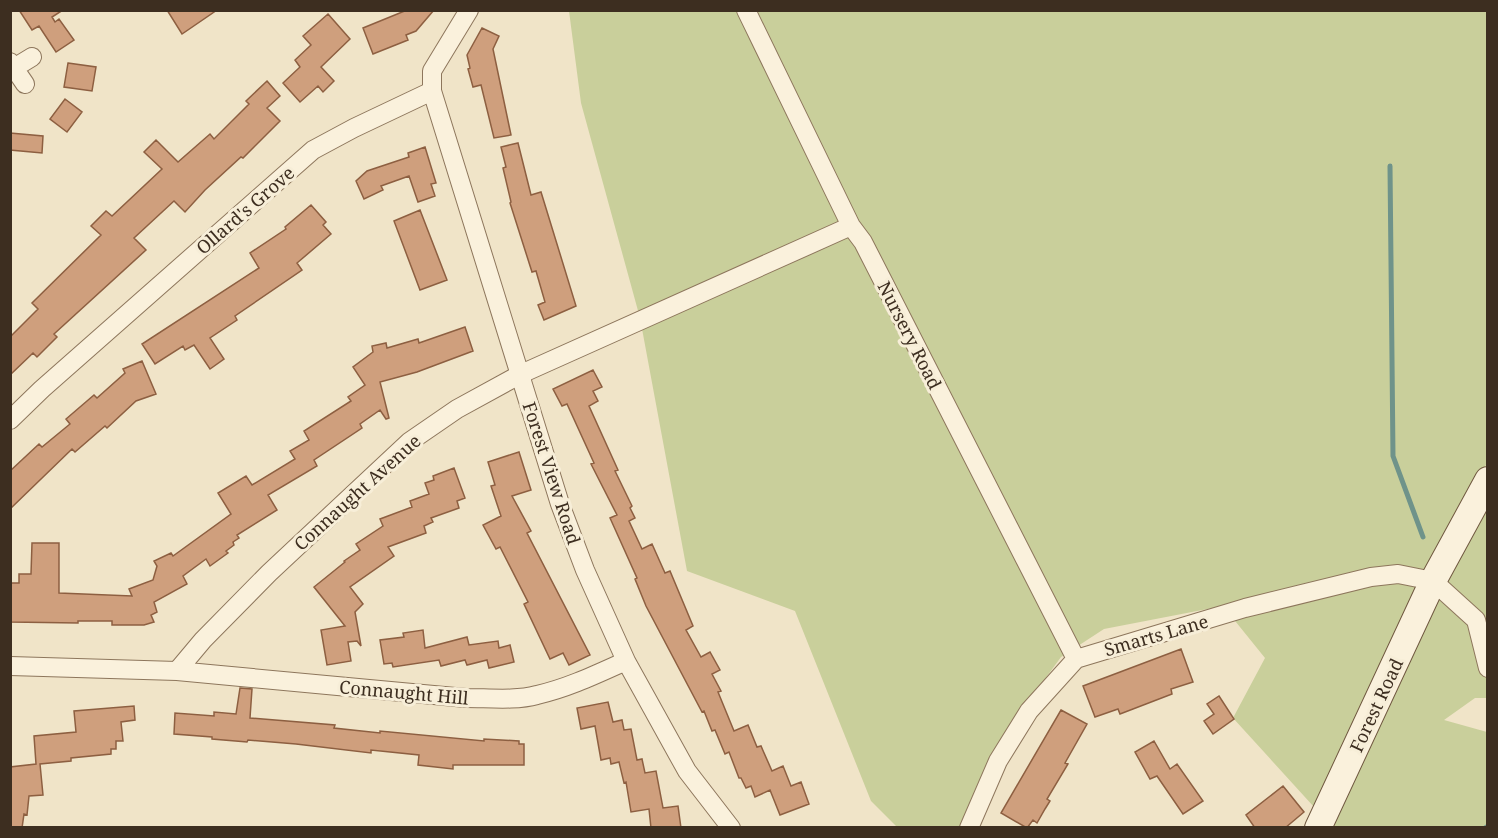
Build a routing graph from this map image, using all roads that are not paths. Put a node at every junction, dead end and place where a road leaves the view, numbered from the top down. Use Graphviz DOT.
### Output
graph roads {
  1 [pos="469,10"];
  2 [pos="746,10"];
  3 [pos="32,57"];
  4 [pos="12,65"];
  5 [pos="25,84"];
  6 [pos="432,91"];
  7 [pos="852,226"];
  8 [pos="521,374"];
  9 [pos="10,420"];
  10 [pos="1488,480"];
  11 [pos="1433,581"];
  12 [pos="1076,658"];
  13 [pos="626,661"];
  14 [pos="10,666"];
  15 [pos="1488,668"];
  16 [pos="177,671"];
  17 [pos="731,828"];
  18 [pos="969,828"];
  19 [pos="1318,828"];
  1 -- 6 [label="street"];
  2 -- 7 [label="street, Nursery Road"];
  3 -- 4 [label="street"];
  4 -- 5 [label="street"];
  6 -- 8 [label="street, Forest View Road"];
  6 -- 9 [label="street, Ollard's Grove"];
  7 -- 8 [label="street, Connaught Avenue"];
  7 -- 12 [label="street, Nursery Road"];
  8 -- 13 [label="street, Forest View Road"];
  8 -- 16 [label="street, Connaught Avenue"];
  10 -- 11 [label="street, Forest Road"];
  11 -- 12 [label="street, Smarts Lane"];
  11 -- 15 [label="street"];
  11 -- 19 [label="street, Forest Road"];
  12 -- 18 [label="street"];
  13 -- 16 [label="street, Connaught Hill"];
  13 -- 17 [label="street, Forest View Road"];
  14 -- 16 [label="street"];
}
